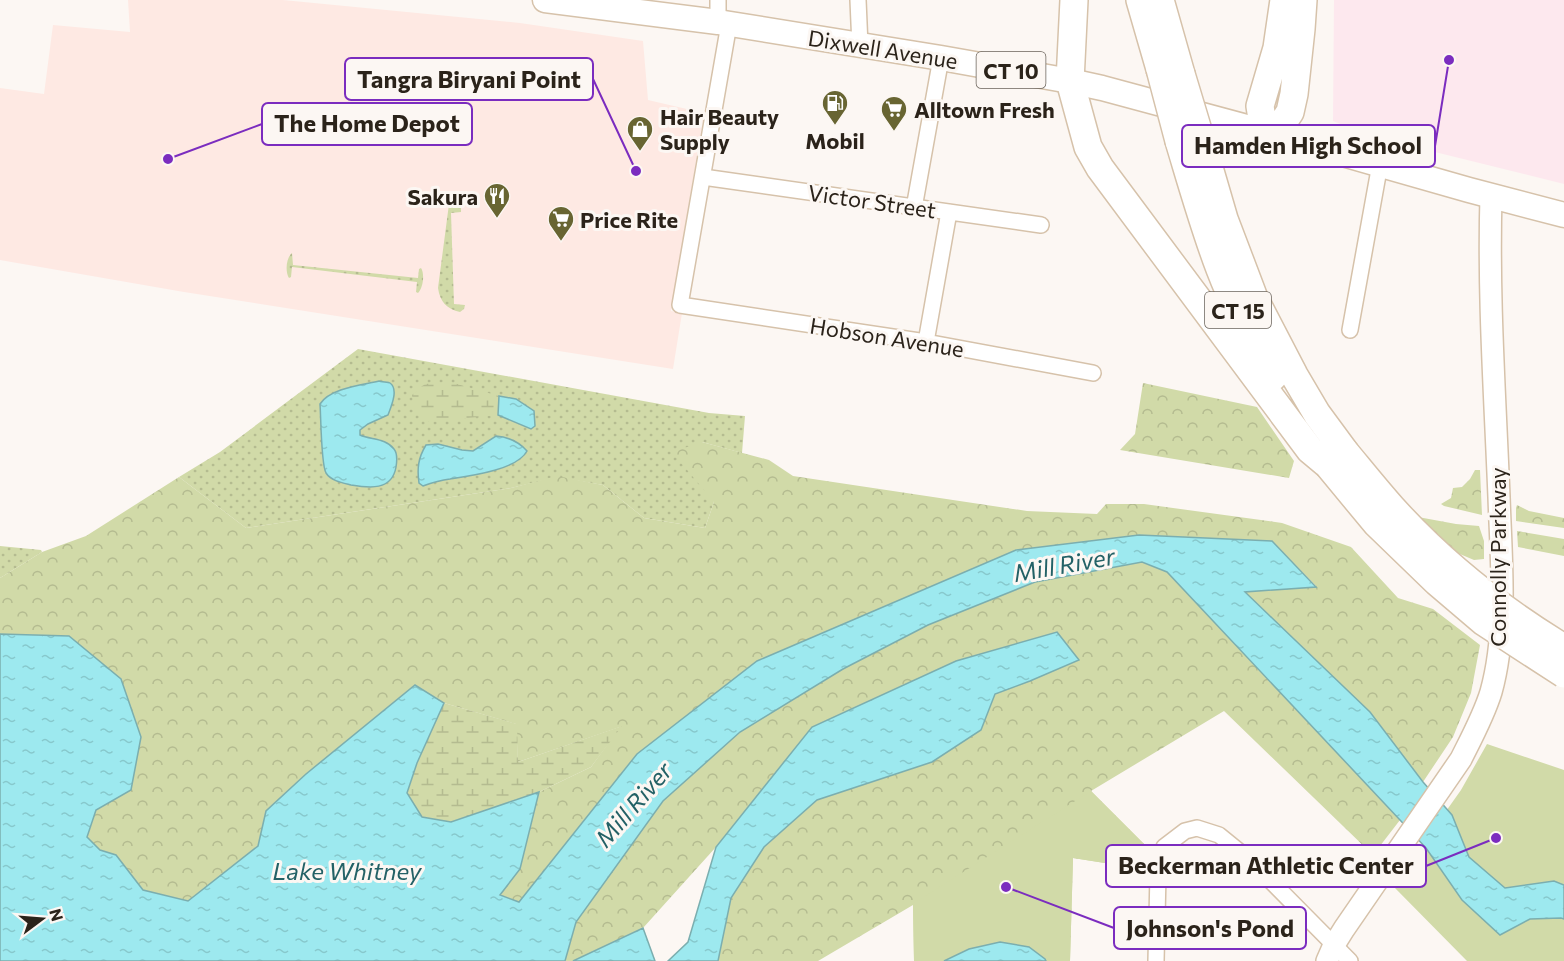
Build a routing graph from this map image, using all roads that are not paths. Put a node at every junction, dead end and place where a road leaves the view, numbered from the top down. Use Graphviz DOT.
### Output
graph roads {
  1 [pos="545,0"];
  2 [pos="858,0"];
  3 [pos="1074,0"];
  4 [pos="1140,0"];
  5 [pos="1160,0"];
  6 [pos="1167,0"];
  7 [pos="1284,0"];
  8 [pos="1303,0"];
  9 [pos="722,15"];
  10 [pos="1168,28"];
  11 [pos="860,46"];
  12 [pos="941,58"];
  13 [pos="1170,71"];
  14 [pos="1070,81"];
  15 [pos="1269,133"];
  16 [pos="1380,164"];
  17 [pos="703,177"];
  18 [pos="1491,196"];
  19 [pos="914,208"];
  20 [pos="949,212"];
  21 [pos="1564,215"];
  22 [pos="1041,225"];
  23 [pos="1350,330"];
  24 [pos="926,342"];
  25 [pos="1093,373"];
  26 [pos="1336,458"];
  27 [pos="1564,648"];
  28 [pos="1564,674"];
  29 [pos="1330,953"];
  30 [pos="1156,961"];
  31 [pos="1350,961"];
  1 -- 9 [label="main road, Dixwell Avenue / CT 10"];
  2 -- 11 [label="street"];
  3 -- 14 [label="highway"];
  4 -- 13 [label="highway, CT 15"];
  5 -- 10 [label="highway, CT 15"];
  6 -- 10 [label="highway"];
  7 -- 15 [label="highway"];
  8 -- 15 [label="highway"];
  9 -- 11 [label="main road, Dixwell Avenue / CT 10"];
  9 -- 17 [label="street"];
  10 -- 13 [label="highway, CT 15"];
  11 -- 12 [label="main road, Dixwell Avenue / CT 10"];
  12 -- 14 [label="main road, Dixwell Avenue / CT 10"];
  12 -- 19 [label="street"];
  13 -- 26 [label="highway, CT 15, bridge"];
  14 -- 15 [label="main road, Dixwell Avenue / CT 10"];
  14 -- 26 [label="highway"];
  15 -- 16 [label="main road, Dixwell Avenue / CT 10"];
  16 -- 18 [label="main road, Dixwell Avenue / CT 10"];
  16 -- 23 [label="street"];
  17 -- 19 [label="street, Victor Street"];
  17 -- 24 [label="street, Hobson Avenue"];
  18 -- 21 [label="main road, Dixwell Avenue / CT 10"];
  18 -- 29 [label="main road, Connolly Parkway"];
  19 -- 20 [label="street, Victor Street"];
  20 -- 22 [label="street, Victor Street"];
  20 -- 24 [label="street"];
  24 -- 25 [label="street, Hobson Avenue"];
  26 -- 27 [label="highway, CT 15, bridge"];
  26 -- 28 [label="highway, CT 15, bridge"];
  29 -- 30 [label="street"];
  29 -- 31 [label="street"];
}
